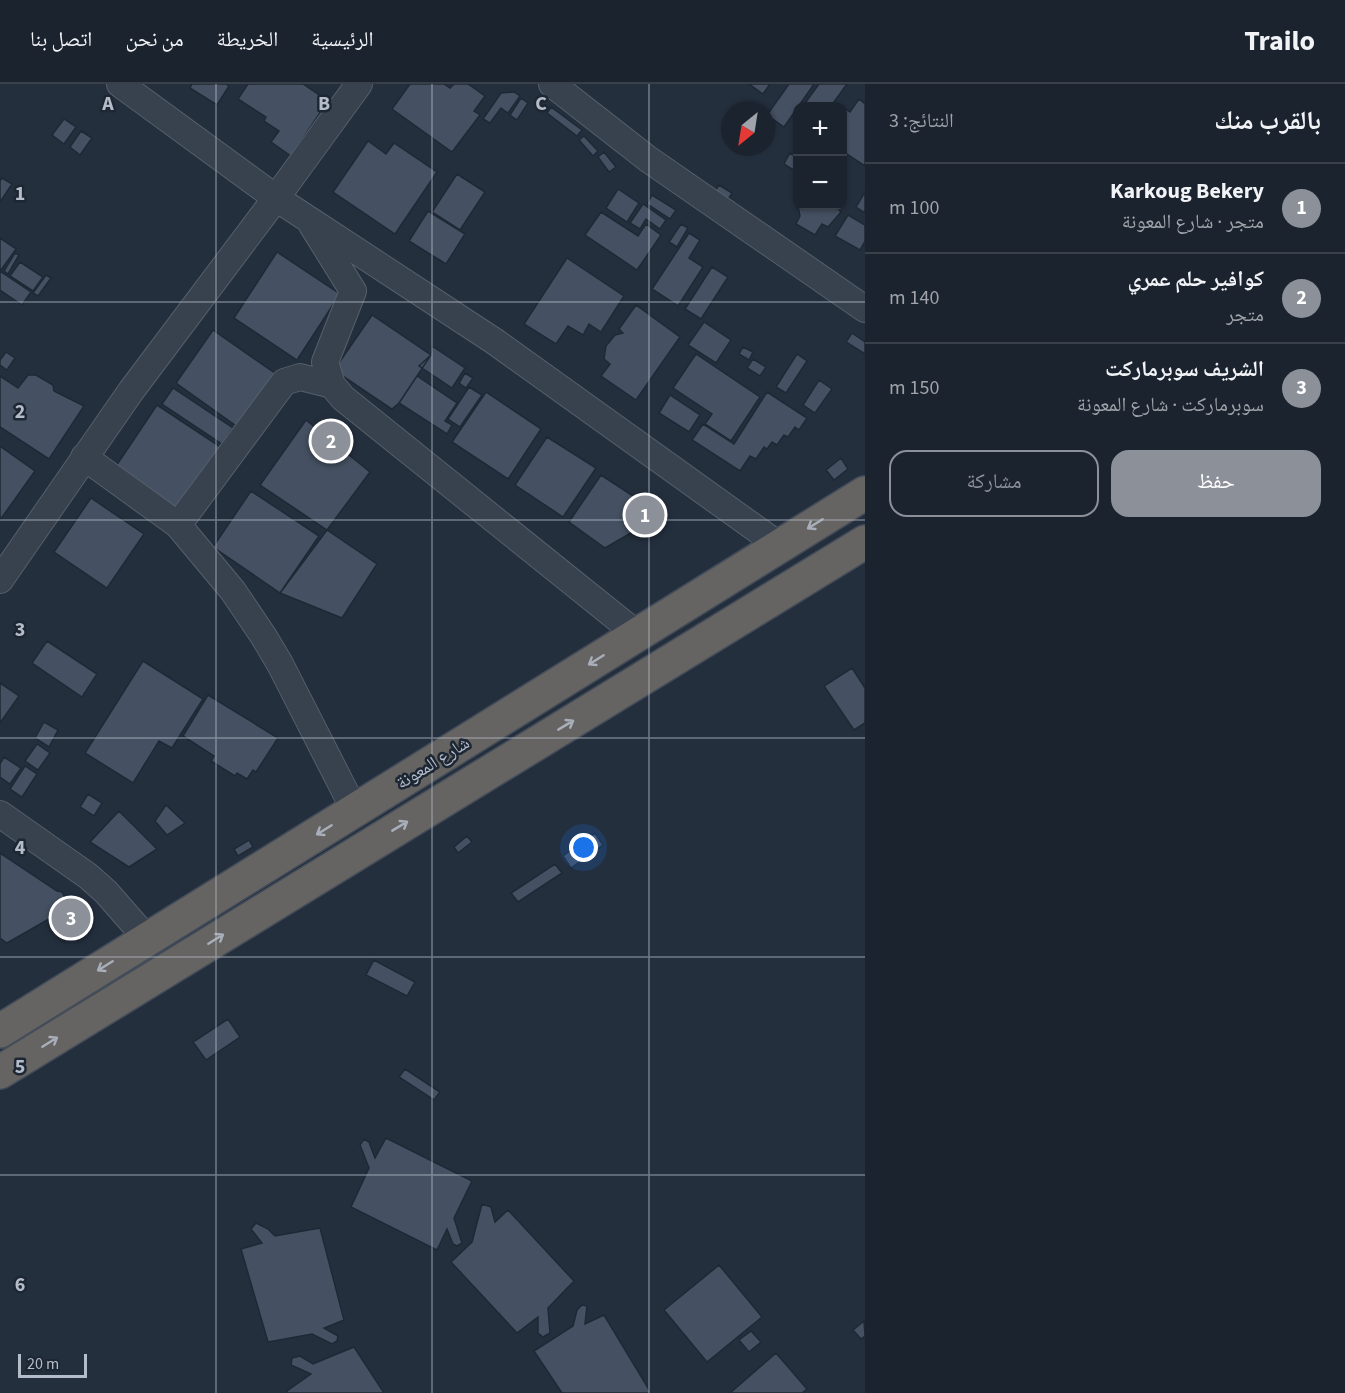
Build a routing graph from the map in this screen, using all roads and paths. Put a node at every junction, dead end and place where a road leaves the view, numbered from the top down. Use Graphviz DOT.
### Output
graph roads {
  1 [pos="120,84"];
  2 [pos="359,84"];
  3 [pos="552,84"];
  4 [pos="276,198"];
  5 [pos="309,221"];
  6 [pos="865,309"];
  7 [pos="332,385"];
  8 [pos="84,457"];
  9 [pos="865,493"];
  10 [pos="178,525"];
  11 [pos="865,542"];
  12 [pos="780,546"];
  13 [pos="0,580"];
  14 [pos="638,635"];
  15 [pos="355,811"];
  16 [pos="0,814"];
  17 [pos="148,940"];
  18 [pos="0,1031"];
  19 [pos="0,1072"];
  1 -- 4 [label="street"];
  2 -- 4 [label="street"];
  3 -- 6 [label="street"];
  4 -- 5 [label="street"];
  4 -- 8 [label="street"];
  5 -- 7 [label="street"];
  5 -- 12 [label="street"];
  7 -- 10 [label="street"];
  7 -- 14 [label="street"];
  8 -- 10 [label="street"];
  8 -- 13 [label="street"];
  9 -- 12 [label="highway, شارع المعونة, one-way"];
  10 -- 15 [label="street"];
  19 -- 11 [label="highway, شارع المعونة, one-way"];
  12 -- 14 [label="highway, شارع المعونة"];
  14 -- 15 [label="highway, شارع المعونة, one-way"];
  15 -- 17 [label="highway, شارع المعونة, one-way"];
  16 -- 17 [label="street"];
  17 -- 18 [label="highway, شارع المعونة, one-way"];
}
